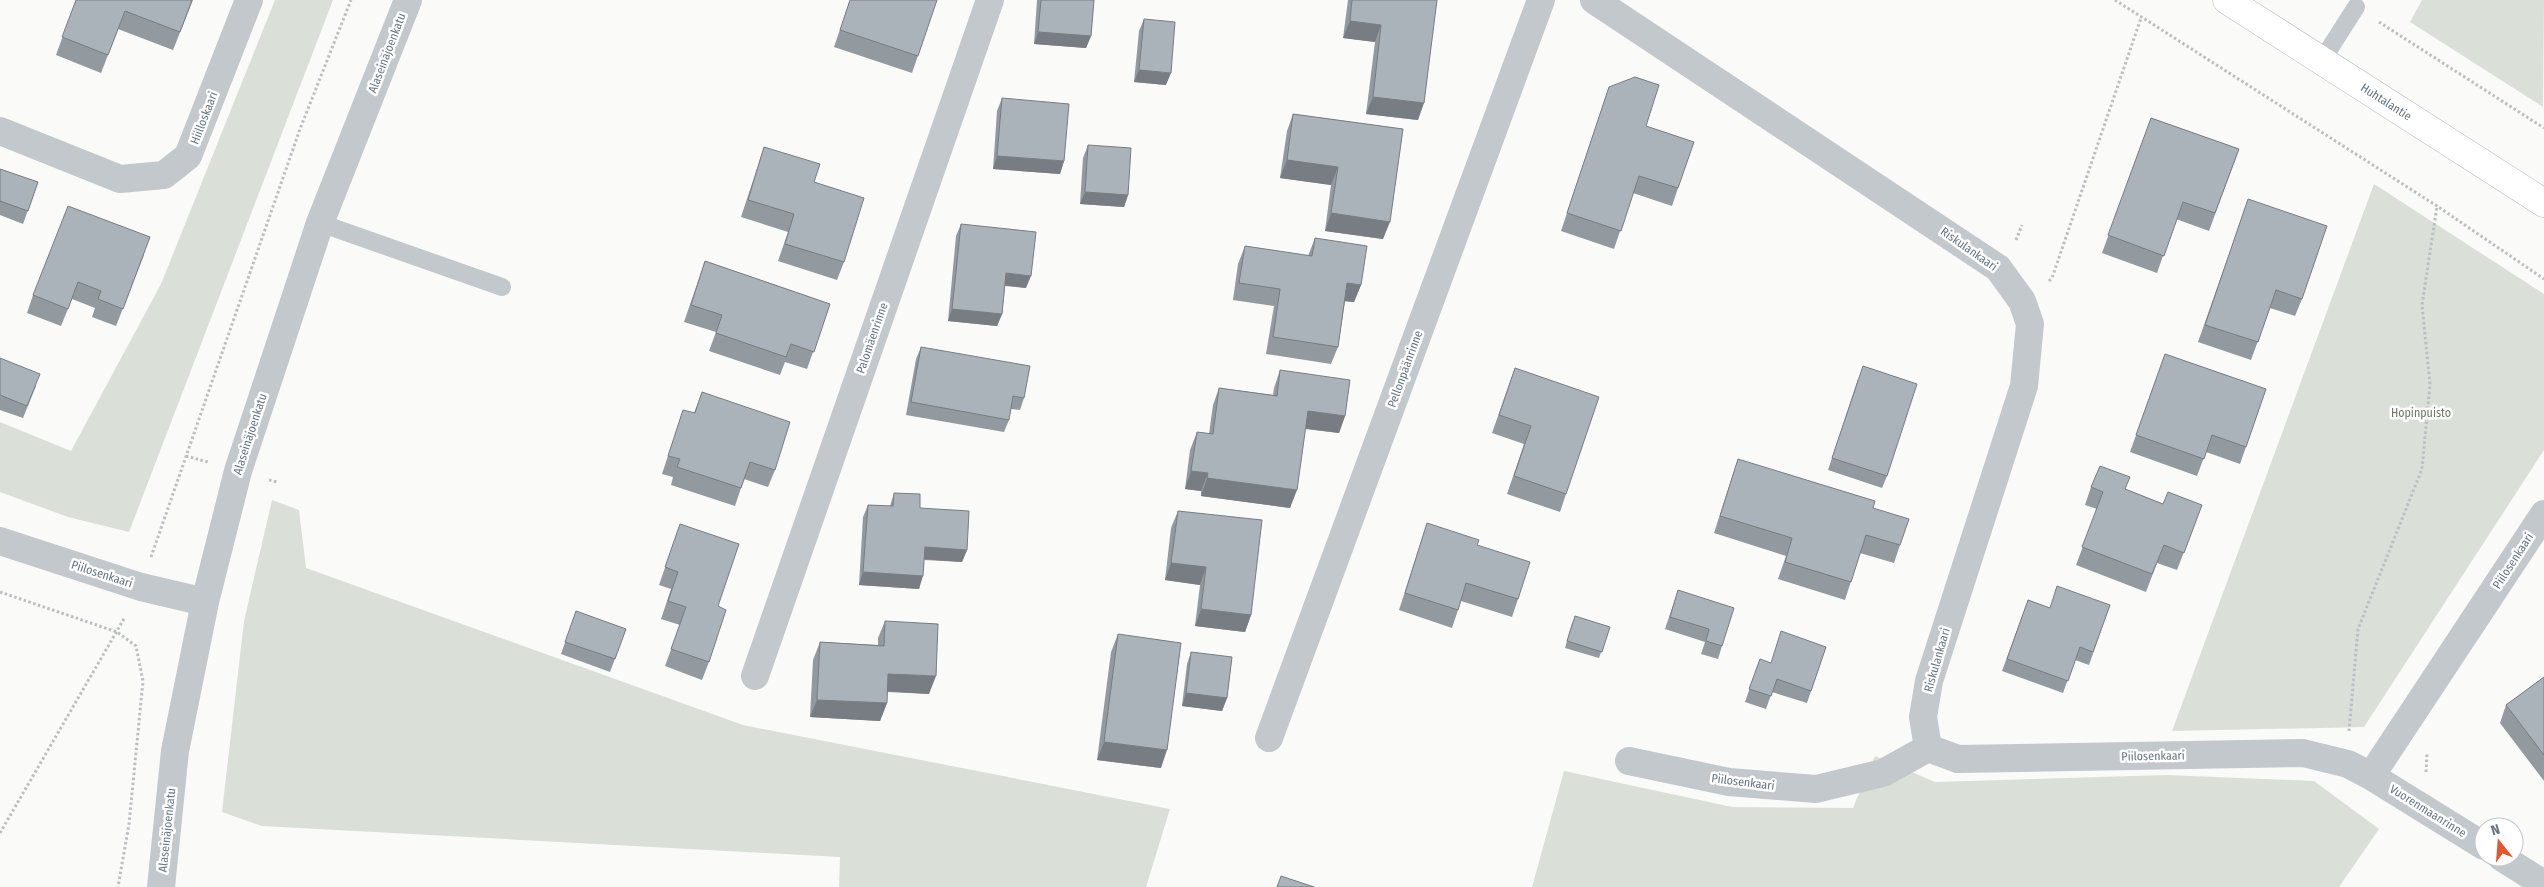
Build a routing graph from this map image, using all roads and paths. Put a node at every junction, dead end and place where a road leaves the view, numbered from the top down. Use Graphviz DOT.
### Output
graph roads {
  1 [pos="249,0"];
  2 [pos="351,0"];
  3 [pos="408,0"];
  4 [pos="990,0"];
  5 [pos="1541,0"];
  6 [pos="1594,0"];
  7 [pos="2115,0"];
  8 [pos="2227,0"];
  9 [pos="2356,8"];
  10 [pos="2142,18"];
  11 [pos="2321,62"];
  12 [pos="2544,128"];
  13 [pos="0,131"];
  14 [pos="2544,203"];
  15 [pos="2437,206"];
  16 [pos="320,223"];
  17 [pos="2544,279"];
  18 [pos="502,286"];
  19 [pos="2022,300"];
  20 [pos="2544,514"];
  21 [pos="0,541"];
  22 [pos="141,587"];
  23 [pos="0,592"];
  24 [pos="205,602"];
  25 [pos="117,632"];
  26 [pos="755,676"];
  27 [pos="1269,738"];
  28 [pos="1928,748"];
  29 [pos="1629,761"];
  30 [pos="2360,770"];
  31 [pos="0,833"];
  32 [pos="2474,840"];
  33 [pos="2517,867"];
  34 [pos="2544,884"];
  35 [pos="118,887"];
  36 [pos="161,887"];
  1 -- 13 [label="street, Hiilloskaari"];
  2 -- 22 [label="path"];
  3 -- 16 [label="street, Alaseinäjoenkatu"];
  4 -- 26 [label="street, Palomäenrinne"];
  5 -- 27 [label="street, Pellonpäänrinne"];
  6 -- 19 [label="street, Riskulankaari"];
  7 -- 10 [label="path"];
  8 -- 11 [label="main road, Huhtalantie"];
  9 -- 11 [label="lane"];
  9 -- 12 [label="path"];
  10 -- 15 [label="path"];
  10 -- 19 [label="path"];
  11 -- 14 [label="main road, Huhtalantie"];
  15 -- 17 [label="path"];
  15 -- 30 [label="path"];
  16 -- 18 [label="lane"];
  16 -- 24 [label="street, Alaseinäjoenkatu"];
  19 -- 28 [label="street, Riskulankaari"];
  20 -- 30 [label="street, Piilosenkaari"];
  21 -- 22 [label="street, Piilosenkaari"];
  22 -- 24 [label="street, Piilosenkaari"];
  22 -- 25 [label="path"];
  23 -- 25 [label="path"];
  24 -- 36 [label="street, Alaseinäjoenkatu"];
  25 -- 31 [label="path"];
  25 -- 35 [label="path"];
  28 -- 29 [label="street, Piilosenkaari"];
  28 -- 30 [label="street, Piilosenkaari"];
  30 -- 32 [label="street, Vuorenmaanrinne"];
  33 -- 34 [label="street"];
}
